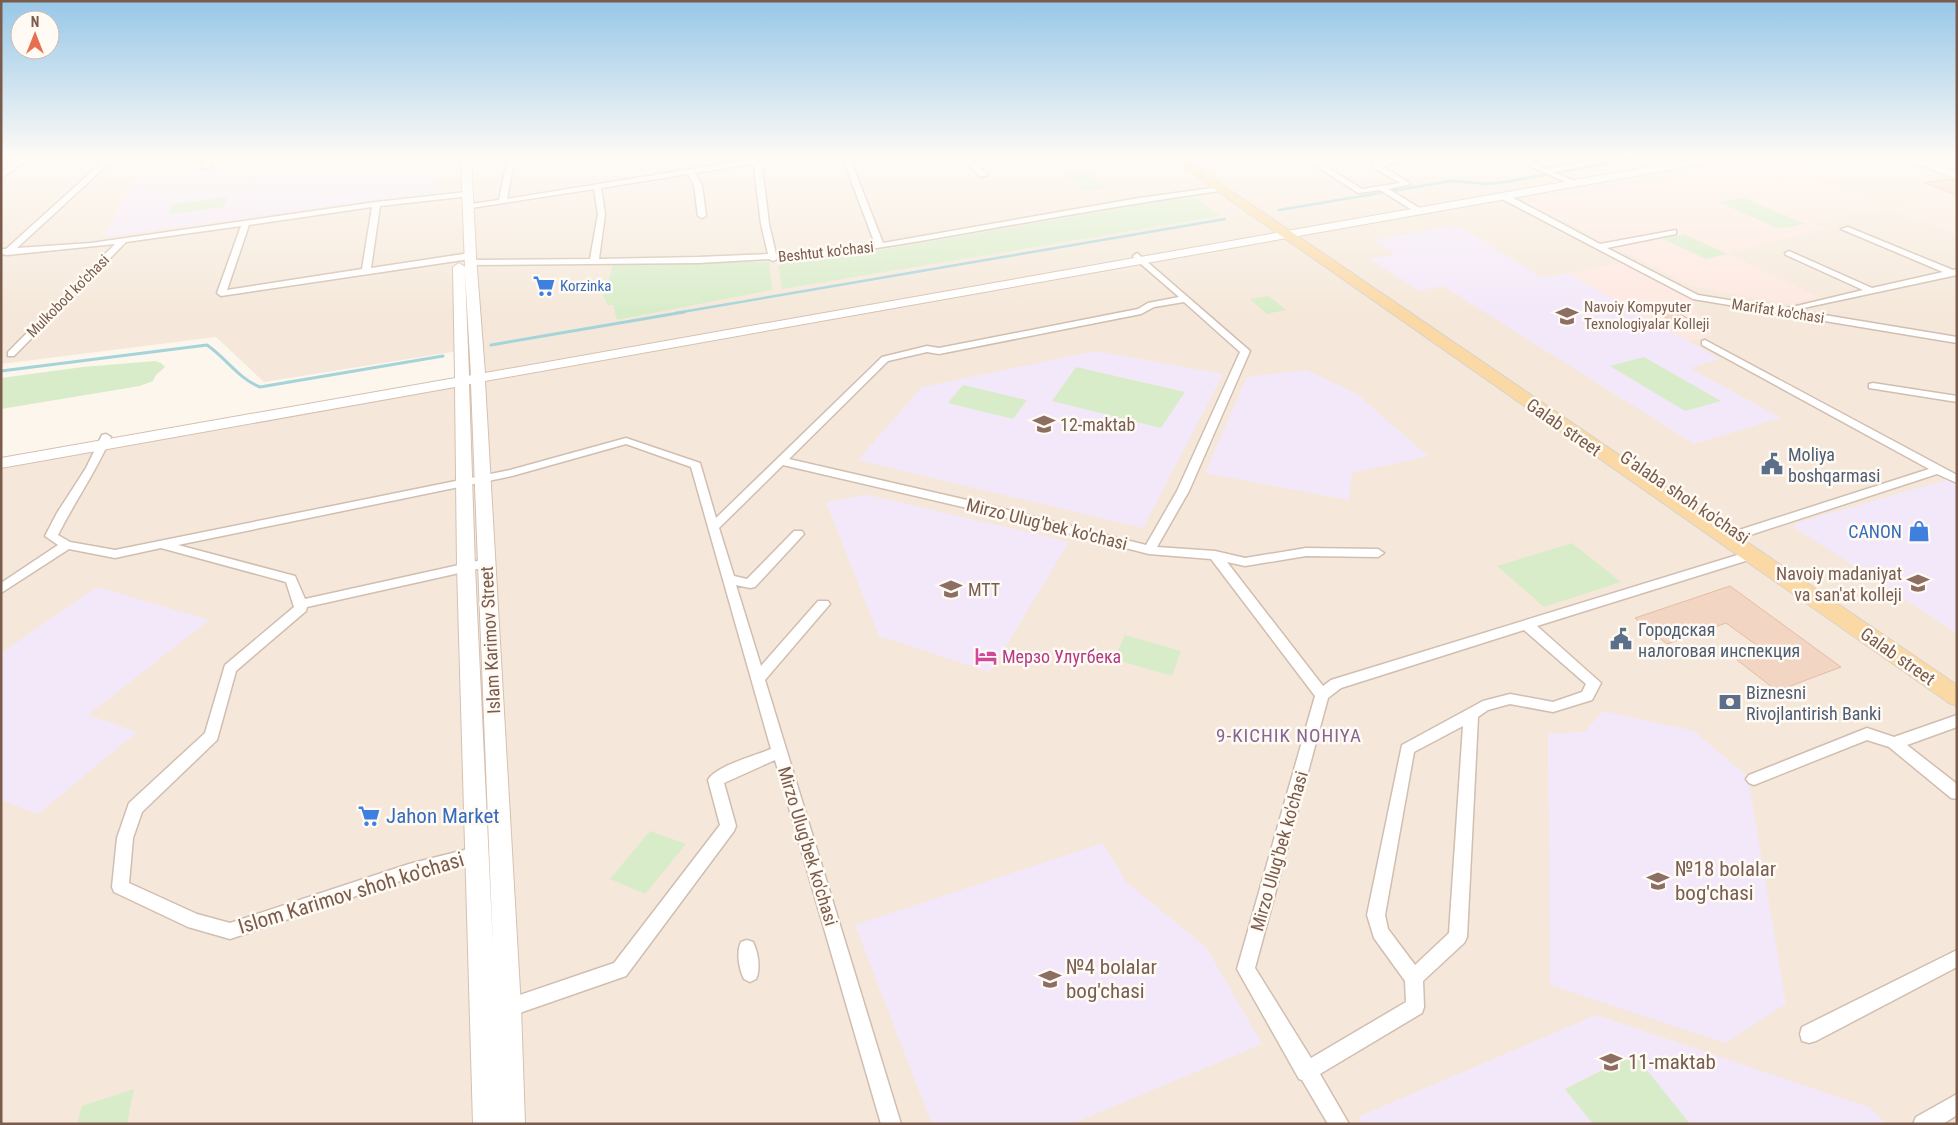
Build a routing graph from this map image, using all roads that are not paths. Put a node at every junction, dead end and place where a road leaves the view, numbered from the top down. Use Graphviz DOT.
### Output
graph roads {
  1 [pos="54,208"];
  2 [pos="344,208"];
  3 [pos="375,208"];
  4 [pos="462,208"];
  5 [pos="468,208"];
  6 [pos="601,208"];
  7 [pos="701,208"];
  8 [pos="763,208"];
  9 [pos="865,208"];
  10 [pos="1091,208"];
  11 [pos="1249,208"];
  12 [pos="1254,208"];
  13 [pos="1421,208"];
  14 [pos="1527,208"];
  15 [pos="1418,209"];
  16 [pos="702,216"];
  17 [pos="246,222"];
  18 [pos="1845,230"];
  19 [pos="1286,232"];
  20 [pos="1673,232"];
  21 [pos="124,239"];
  22 [pos="880,246"];
  23 [pos="1598,247"];
  24 [pos="5,252"];
  25 [pos="1789,253"];
  26 [pos="1,258"];
  27 [pos="773,258"];
  28 [pos="1139,258"];
  29 [pos="466,259"];
  30 [pos="594,261"];
  31 [pos="366,271"];
  32 [pos="1954,273"];
  33 [pos="1872,291"];
  34 [pos="1184,299"];
  35 [pos="1781,310"];
  36 [pos="1957,340"];
  37 [pos="1705,343"];
  38 [pos="11,354"];
  39 [pos="470,376"];
  40 [pos="1873,386"];
  41 [pos="1957,399"];
  42 [pos="104,441"];
  43 [pos="1,456"];
  44 [pos="782,461"];
  45 [pos="1,463"];
  46 [pos="1937,470"];
  47 [pos="1957,480"];
  48 [pos="474,481"];
  49 [pos="713,527"];
  50 [pos="798,534"];
  51 [pos="1740,534"];
  52 [pos="161,544"];
  53 [pos="67,545"];
  54 [pos="1149,550"];
  55 [pos="1378,553"];
  56 [pos="1215,555"];
  57 [pos="1751,555"];
  58 [pos="476,565"];
  59 [pos="729,579"];
  60 [pos="1,589"];
  61 [pos="300,604"];
  62 [pos="823,604"];
  63 [pos="1526,624"];
  64 [pos="758,679"];
  65 [pos="1957,680"];
  66 [pos="1322,695"];
  67 [pos="1957,697"];
  68 [pos="1471,715"];
  69 [pos="1957,721"];
  70 [pos="1894,743"];
  71 [pos="780,752"];
  72 [pos="1754,779"];
  73 [pos="1957,792"];
  74 [pos="500,849"];
  75 [pos="477,854"];
  76 [pos="747,948"];
  77 [pos="1957,958"];
  78 [pos="750,973"];
  79 [pos="1414,978"];
  80 [pos="508,1008"];
  81 [pos="1809,1034"];
  82 [pos="1306,1072"];
  83 [pos="1957,1104"];
  84 [pos="505,1122"];
  85 [pos="487,1124"];
  86 [pos="891,1124"];
  87 [pos="1338,1124"];
  88 [pos="1923,1124"];
  1 -- 24 [label="street"];
  2 -- 17 [label="street"];
  3 -- 31 [label="street"];
  4 -- 29 [label="main road, Islam Karimov Street"];
  5 -- 29 [label="main road, Islam Karimov Street"];
  6 -- 30 [label="street"];
  7 -- 16 [label="street"];
  8 -- 27 [label="street"];
  9 -- 22 [label="street"];
  10 -- 22 [label="street, Beshtut ko'chasi"];
  11 -- 19 [label="main road, Galab street"];
  12 -- 19 [label="main road"];
  13 -- 15 [label="main road"];
  14 -- 23 [label="street, Marifat ko'chasi"];
  15 -- 19 [label="main road"];
  17 -- 21 [label="street"];
  17 -- 31 [label="street, Beshtut ko'chasi"];
  18 -- 32 [label="street"];
  19 -- 28 [label="main road"];
  19 -- 51 [label="main road, G'alaba shoh ko'chasi"];
  19 -- 57 [label="main road, Galab street"];
  20 -- 23 [label="street"];
  21 -- 24 [label="street"];
  21 -- 38 [label="street, Mulkobod ko'chasi"];
  22 -- 27 [label="street, Beshtut ko'chasi"];
  23 -- 35 [label="street, Marifat ko'chasi"];
  24 -- 26 [label="street"];
  25 -- 33 [label="street"];
  27 -- 30 [label="street, Beshtut ko'chasi"];
  28 -- 34 [label="street"];
  28 -- 39 [label="main road"];
  29 -- 30 [label="street, Beshtut ko'chasi"];
  29 -- 31 [label="street, Beshtut ko'chasi"];
  29 -- 39 [label="main road, Islam Karimov Street"];
  32 -- 33 [label="street"];
  33 -- 35 [label="street"];
  34 -- 44 [label="street"];
  34 -- 54 [label="street"];
  35 -- 36 [label="street, Marifat ko'chasi"];
  37 -- 46 [label="street"];
  39 -- 42 [label="main road"];
  39 -- 48 [label="main road, Islam Karimov Street"];
  40 -- 41 [label="street"];
  42 -- 43 [label="main road"];
  42 -- 45 [label="main road"];
  42 -- 53 [label="street"];
  44 -- 49 [label="street"];
  44 -- 54 [label="street, Mirzo Ulug'bek ko'chasi"];
  46 -- 47 [label="street"];
  46 -- 51 [label="street"];
  48 -- 49 [label="street, Mirzo Ulug'bek ko'chasi"];
  48 -- 52 [label="street"];
  48 -- 58 [label="main road, Islam Karimov Street"];
  49 -- 59 [label="street, Mirzo Ulug'bek ko'chasi"];
  50 -- 59 [label="street"];
  51 -- 65 [label="main road, G'alaba shoh ko'chasi"];
  52 -- 53 [label="street"];
  52 -- 61 [label="street"];
  53 -- 60 [label="street"];
  54 -- 56 [label="street, Mirzo Ulug'bek ko'chasi"];
  55 -- 56 [label="street, Mirzo Ulug'bek ko'chasi"];
  56 -- 66 [label="street"];
  57 -- 63 [label="street"];
  57 -- 67 [label="main road, Galab street"];
  58 -- 61 [label="street"];
  58 -- 74 [label="main road, Islam Karimov Street"];
  58 -- 75 [label="main road, Islam Karimov Street"];
  59 -- 64 [label="street, Mirzo Ulug'bek ko'chasi"];
  61 -- 75 [label="street, Islom Karimov shoh ko'chasi"];
  62 -- 64 [label="street"];
  63 -- 66 [label="street"];
  63 -- 68 [label="street"];
  64 -- 71 [label="street, Mirzo Ulug'bek ko'chasi"];
  66 -- 82 [label="street, Mirzo Ulug'bek ko'chasi"];
  68 -- 79 [label="street"];
  68 -- 79 [label="street"];
  69 -- 70 [label="street"];
  70 -- 72 [label="street"];
  70 -- 73 [label="street"];
  71 -- 80 [label="street"];
  71 -- 86 [label="street, Mirzo Ulug'bek ko'chasi"];
  74 -- 75 [label="street, Islom Karimov shoh ko'chasi"];
  74 -- 80 [label="main road, Islam Karimov Street"];
  75 -- 85 [label="main road, Islam Karimov Street"];
  76 -- 78 [label="street"];
  77 -- 81 [label="street"];
  79 -- 82 [label="street"];
  80 -- 84 [label="main road, Islam Karimov Street"];
  82 -- 87 [label="street, Mirzo Ulug'bek ko'chasi"];
  83 -- 88 [label="street"];
}
